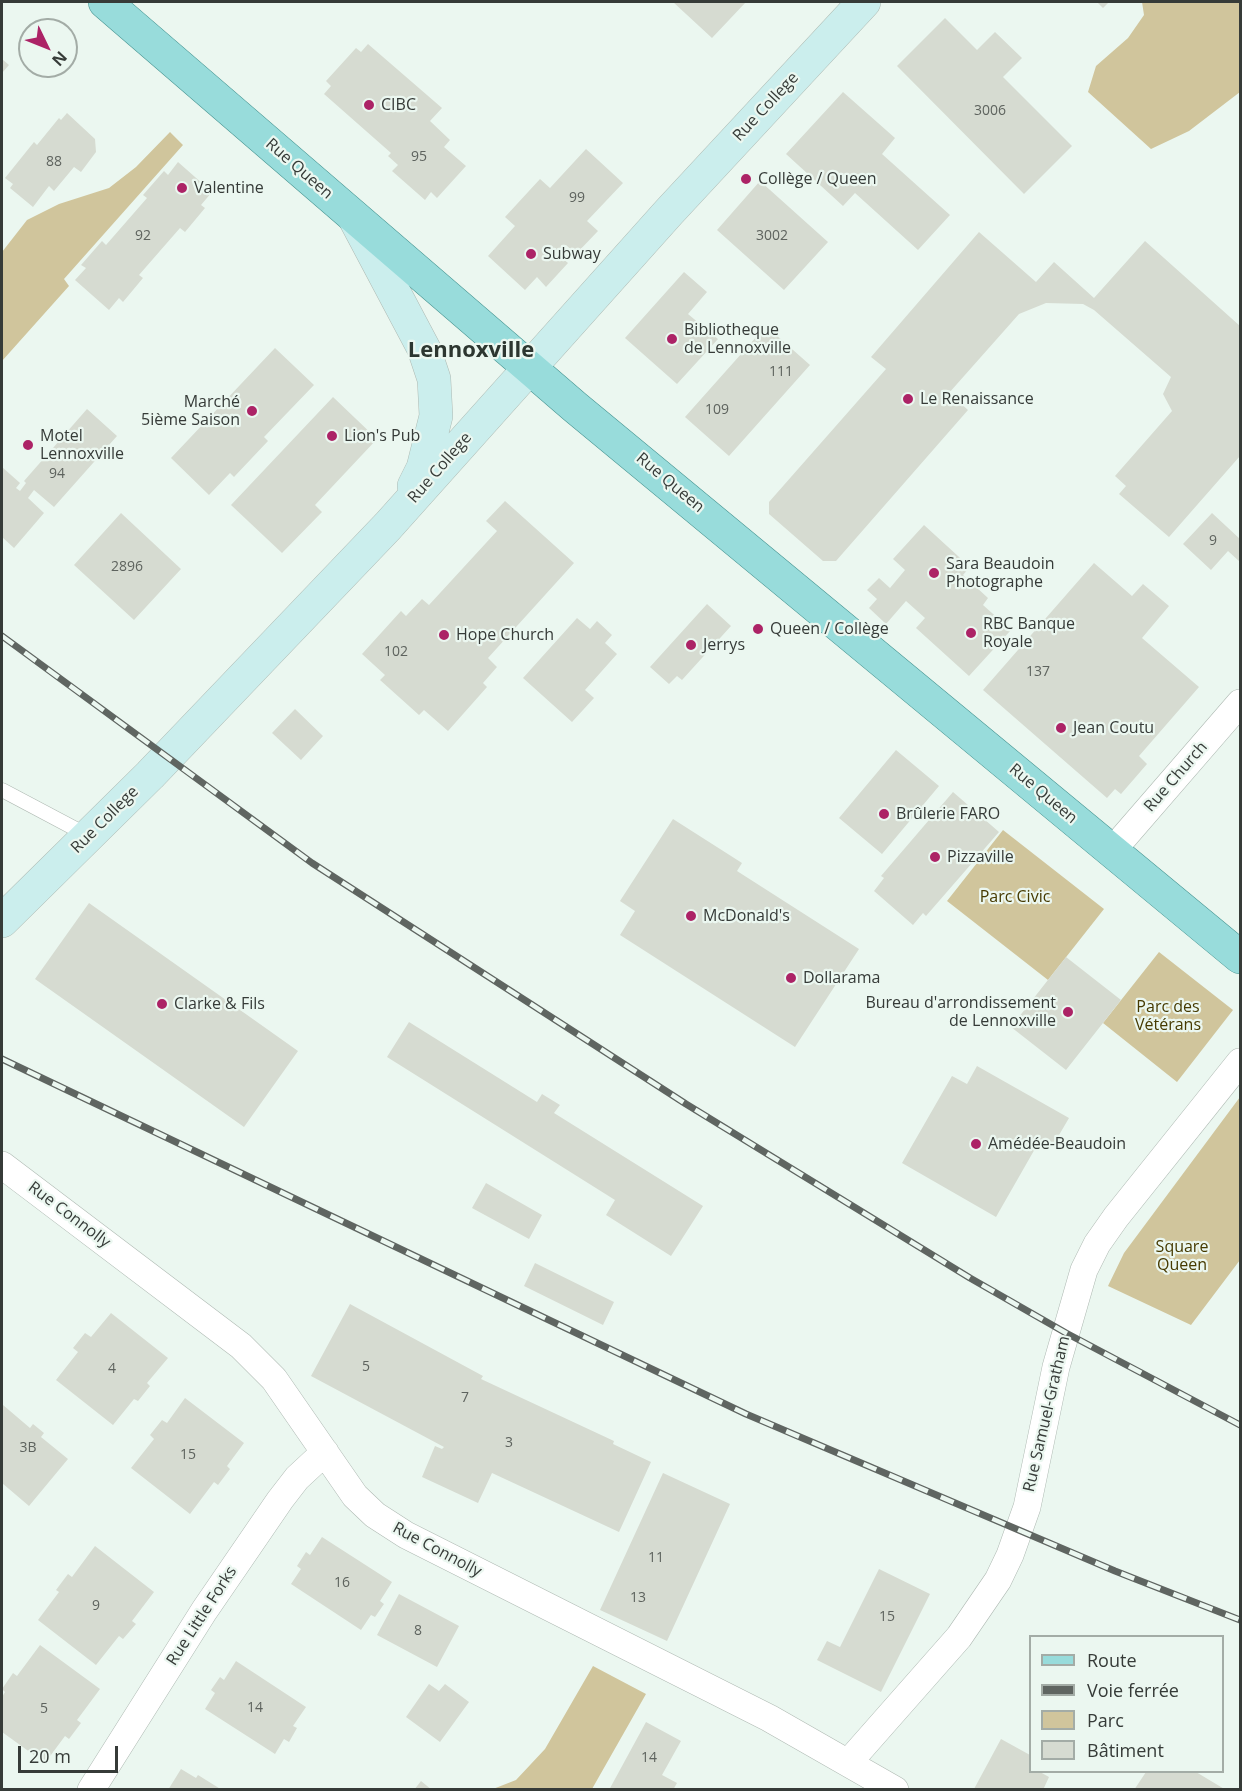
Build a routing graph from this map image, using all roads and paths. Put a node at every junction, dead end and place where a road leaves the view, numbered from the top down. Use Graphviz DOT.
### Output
graph roads {
  1 [pos="105,2"];
  2 [pos="864,2"];
  3 [pos="354,217"];
  4 [pos="528,367"];
  5 [pos="402,510"];
  6 [pos="1240,703"];
  7 [pos="2,790"];
  8 [pos="88,836"];
  9 [pos="1112,852"];
  10 [pos="2,921"];
  11 [pos="1240,957"];
  12 [pos="1240,1062"];
  13 [pos="2,1165"];
  14 [pos="325,1452"];
  15 [pos="848,1763"];
  16 [pos="91,1790"];
  17 [pos="895,1790"];
  1 -- 3 [label="main road, Rue Queen"];
  2 -- 4 [label="main road, Rue College"];
  3 -- 4 [label="main road, Rue Queen"];
  3 -- 5 [label="main road"];
  4 -- 5 [label="main road, Rue College"];
  4 -- 9 [label="main road, Rue Queen"];
  5 -- 8 [label="main road, Rue College"];
  6 -- 9 [label="street, Rue Church"];
  7 -- 8 [label="lane"];
  8 -- 10 [label="main road, Rue College"];
  9 -- 11 [label="main road, Rue Queen"];
  12 -- 15 [label="street, Rue Samuel-Gratham"];
  13 -- 14 [label="street, Rue Connolly"];
  14 -- 15 [label="street, Rue Connolly"];
  14 -- 16 [label="street, Rue Little Forks"];
  15 -- 17 [label="street, Rue Connolly"];
}
